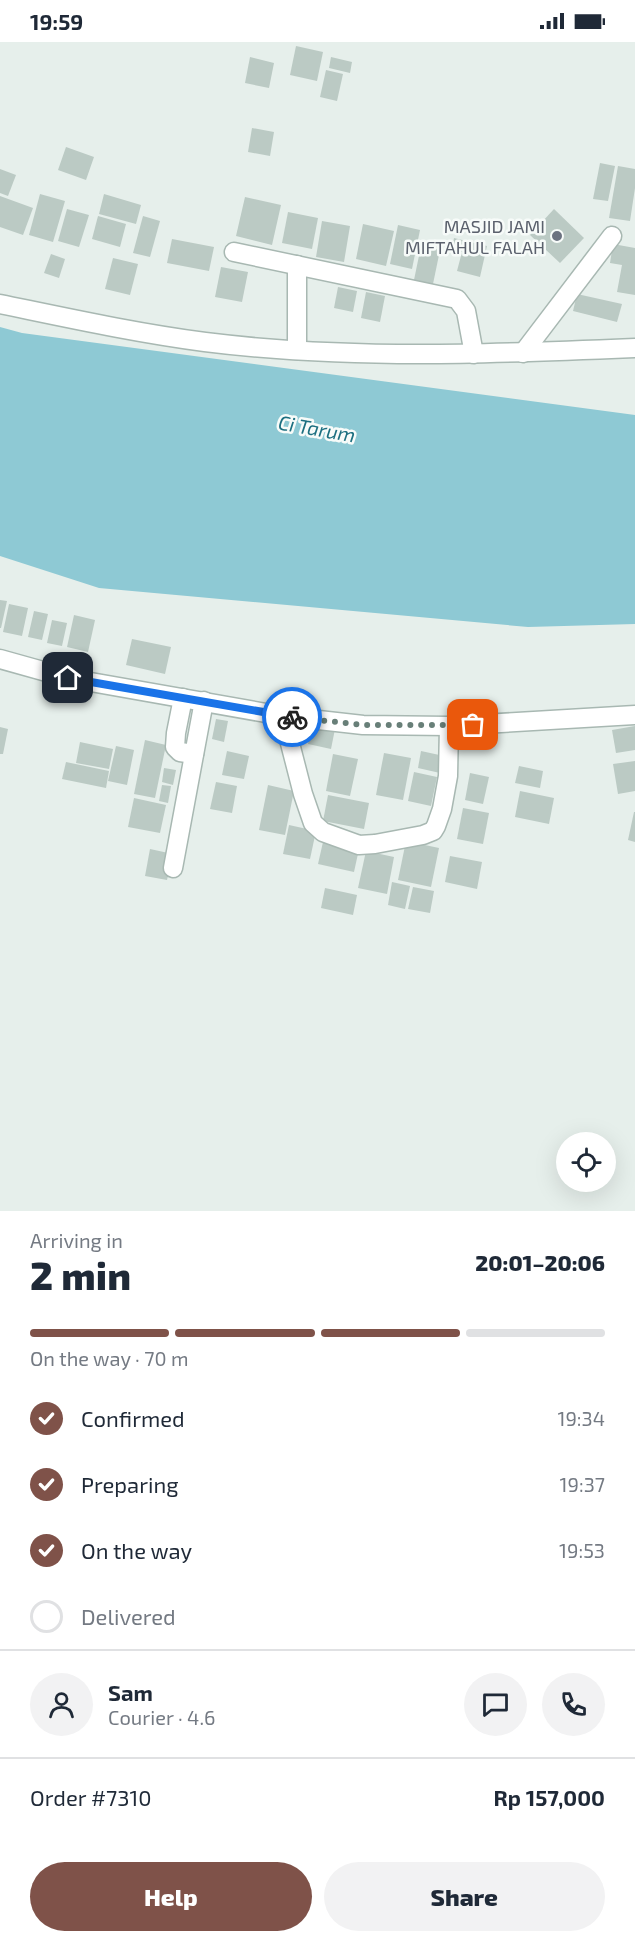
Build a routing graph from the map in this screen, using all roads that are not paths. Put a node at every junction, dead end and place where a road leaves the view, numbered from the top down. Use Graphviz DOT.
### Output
graph roads {
  1 [pos="612,236"];
  2 [pos="234,252"];
  3 [pos="297,265"];
  4 [pos="0,304"];
  5 [pos="635,348"];
  6 [pos="297,350"];
  7 [pos="523,353"];
  8 [pos="474,354"];
  9 [pos="0,659"];
  10 [pos="183,698"];
  11 [pos="204,701"];
  12 [pos="635,715"];
  13 [pos="283,716"];
  14 [pos="450,726"];
  15 [pos="194,754"];
  16 [pos="174,868"];
  1 -- 7 [label="street"];
  2 -- 3 [label="street"];
  3 -- 6 [label="street"];
  3 -- 8 [label="street"];
  4 -- 6 [label="street"];
  5 -- 7 [label="street"];
  6 -- 8 [label="street"];
  7 -- 8 [label="street"];
  9 -- 10 [label="street"];
  10 -- 11 [label="street"];
  10 -- 15 [label="street"];
  11 -- 13 [label="street"];
  11 -- 15 [label="street"];
  12 -- 14 [label="street"];
  13 -- 14 [label="street"];
  13 -- 14 [label="street"];
  15 -- 16 [label="street"];
}
